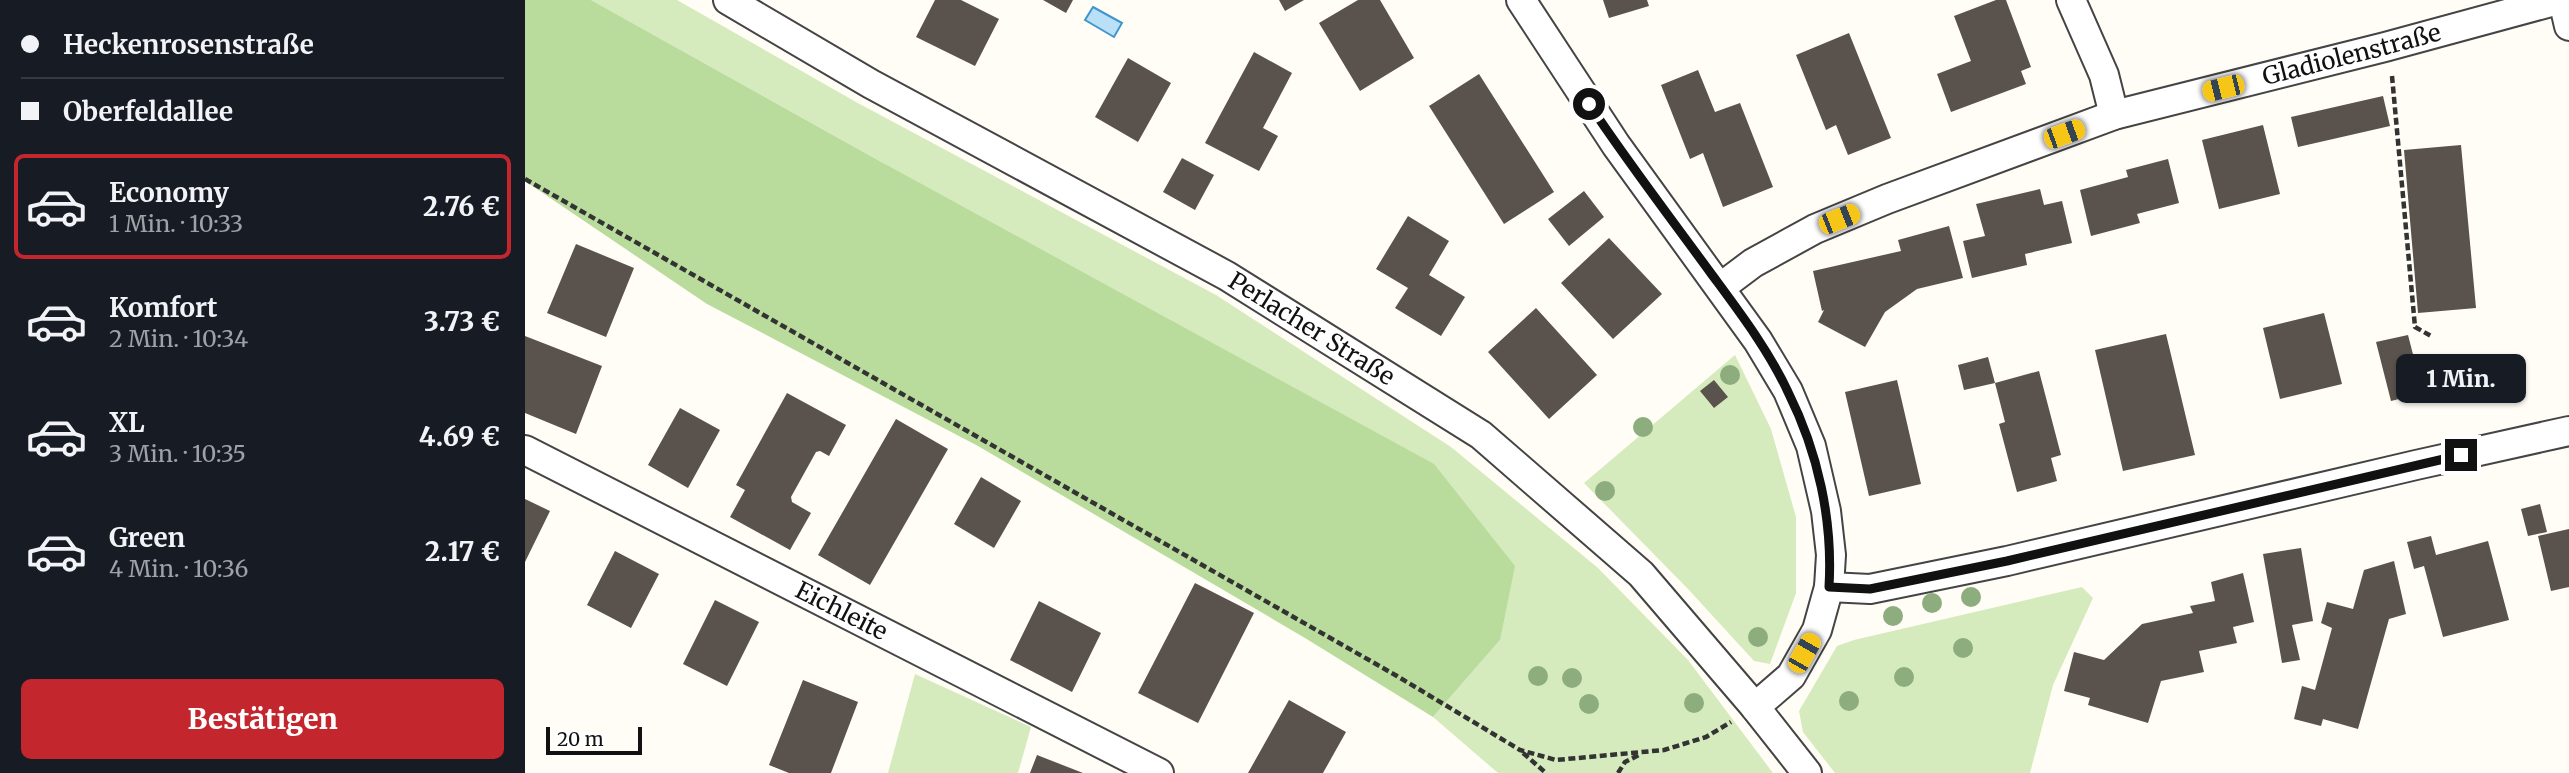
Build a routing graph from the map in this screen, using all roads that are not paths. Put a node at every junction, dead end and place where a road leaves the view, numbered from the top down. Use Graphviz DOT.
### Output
graph roads {
  1 [pos="728,0"];
  2 [pos="1521,0"];
  3 [pos="2071,0"];
  4 [pos="2561,0"];
  5 [pos="2569,26"];
  6 [pos="2114,115"];
  7 [pos="1721,287"];
  8 [pos="2569,431"];
  9 [pos="525,450"];
  10 [pos="1829,587"];
  11 [pos="1755,707"];
  12 [pos="1159,773"];
  13 [pos="1807,773"];
  1 -- 11 [label="street, Perlacher Straße"];
  2 -- 7 [label="street"];
  3 -- 6 [label="street"];
  4 -- 5 [label="street"];
  4 -- 6 [label="street, Gladiolenstraße"];
  6 -- 7 [label="street, Gladiolenstraße"];
  7 -- 10 [label="street"];
  8 -- 10 [label="street"];
  9 -- 12 [label="street, Eichleite"];
  10 -- 11 [label="street"];
  11 -- 13 [label="street, Perlacher Straße"];
}
